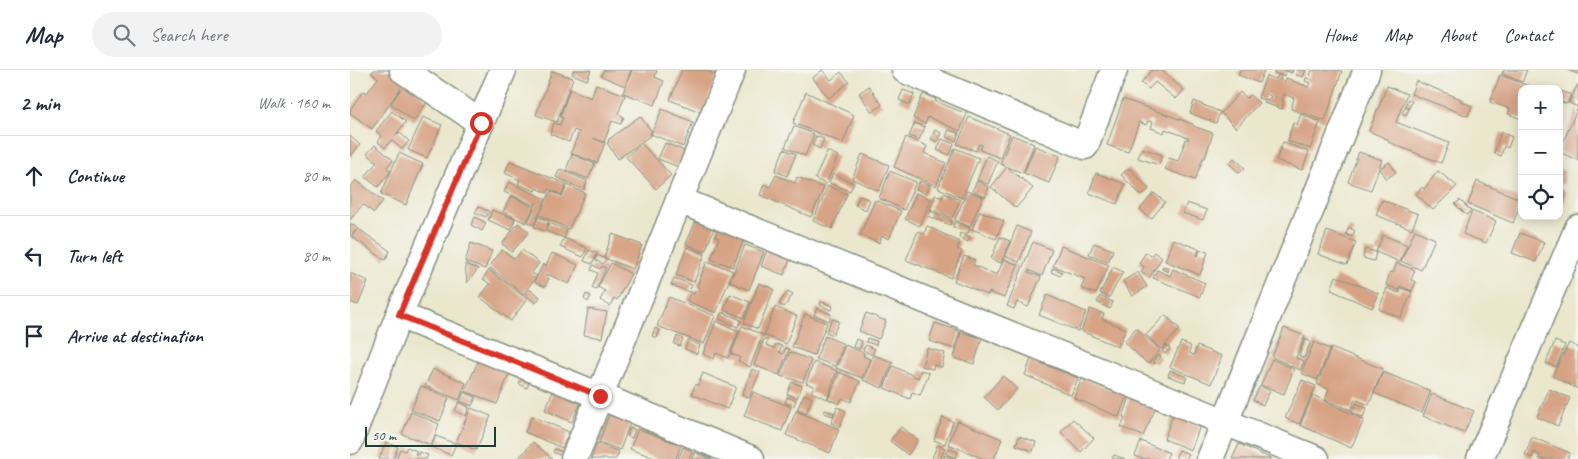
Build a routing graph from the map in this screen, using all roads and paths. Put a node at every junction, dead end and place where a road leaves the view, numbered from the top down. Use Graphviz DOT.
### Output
graph roads {
  1 [pos="403,70"];
  2 [pos="504,70"];
  3 [pos="732,70"];
  4 [pos="906,70"];
  5 [pos="1114,70"];
  6 [pos="1367,70"];
  7 [pos="481,123"];
  8 [pos="679,200"];
  9 [pos="1578,228"];
  10 [pos="399,315"];
  11 [pos="600,396"];
  12 [pos="1226,422"];
  13 [pos="350,441"];
  14 [pos="574,459"];
  15 [pos="751,459"];
  16 [pos="1210,459"];
  17 [pos="1316,459"];
  18 [pos="1480,459"];
  1 -- 7 [label="street"];
  2 -- 7 [label="street"];
  3 -- 8 [label="street"];
  4 -- 5 [label="street"];
  6 -- 12 [label="street"];
  7 -- 10 [label="street"];
  8 -- 11 [label="street"];
  8 -- 12 [label="street"];
  9 -- 18 [label="street"];
  10 -- 11 [label="street"];
  10 -- 13 [label="street"];
  11 -- 14 [label="street"];
  11 -- 15 [label="street"];
  12 -- 16 [label="street"];
  12 -- 17 [label="street"];
}
